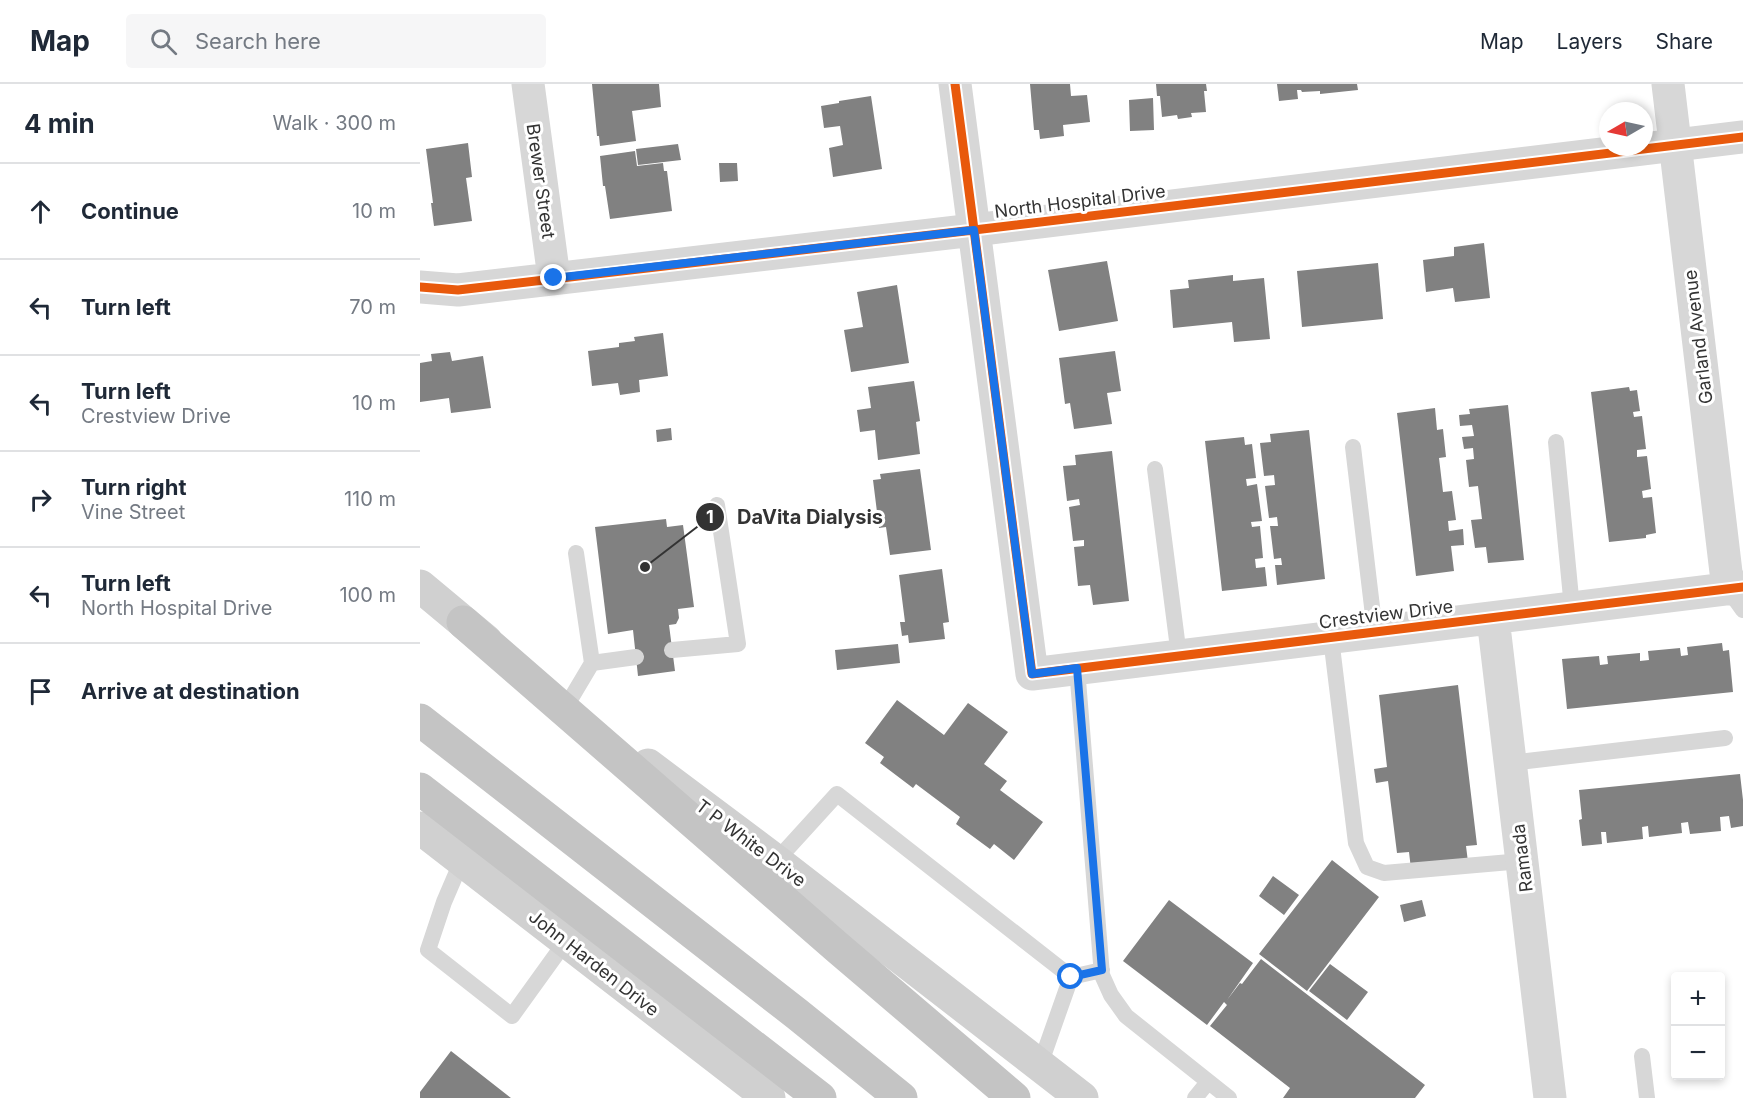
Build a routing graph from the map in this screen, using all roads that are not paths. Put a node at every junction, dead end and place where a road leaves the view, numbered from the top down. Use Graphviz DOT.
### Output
graph roads {
  1 [pos="528,84"];
  2 [pos="955,84"];
  3 [pos="1668,84"];
  4 [pos="1743,137"];
  5 [pos="1675,145"];
  6 [pos="974,230"];
  7 [pos="554,278"];
  8 [pos="420,287"];
  9 [pos="1556,442"];
  10 [pos="1353,447"];
  11 [pos="1155,469"];
  12 [pos="717,505"];
  13 [pos="576,553"];
  14 [pos="420,586"];
  15 [pos="1738,595"];
  16 [pos="1572,608"];
  17 [pos="1493,618"];
  18 [pos="463,622"];
  19 [pos="1375,632"];
  20 [pos="1331,638"];
  21 [pos="672,650"];
  22 [pos="1179,656"];
  23 [pos="636,657"];
  24 [pos="592,663"];
  25 [pos="1077,668"];
  26 [pos="567,705"];
  27 [pos="420,720"];
  28 [pos="1725,738"];
  29 [pos="1510,763"];
  30 [pos="420,789"];
  31 [pos="420,828"];
  32 [pos="462,860"];
  33 [pos="776,861"];
  34 [pos="1522,861"];
  35 [pos="566,941"];
  36 [pos="1102,970"];
  37 [pos="1071,977"];
  38 [pos="1642,1056"];
  39 [pos="1040,1065"];
  40 [pos="1208,1082"];
  41 [pos="769,1098"];
  42 [pos="820,1098"];
  43 [pos="901,1098"];
  44 [pos="1014,1098"];
  45 [pos="1083,1098"];
  46 [pos="1195,1098"];
  47 [pos="1229,1098"];
  48 [pos="1550,1098"];
  49 [pos="1647,1098"];
  1 -- 7 [label="street, Brewer Street"];
  2 -- 6 [label="street"];
  3 -- 5 [label="street, Garland Avenue"];
  4 -- 5 [label="street, North Hospital Drive"];
  5 -- 6 [label="street, North Hospital Drive"];
  5 -- 15 [label="street, Garland Avenue"];
  6 -- 7 [label="street, North Hospital Drive"];
  6 -- 25 [label="street, Crestview Drive"];
  7 -- 8 [label="street, North Hospital Drive"];
  9 -- 16 [label="lane"];
  10 -- 19 [label="lane"];
  11 -- 22 [label="lane"];
  12 -- 21 [label="lane"];
  13 -- 24 [label="lane"];
  14 -- 18 [label="main road, T P White Drive"];
  15 -- 16 [label="street, Crestview Drive"];
  16 -- 17 [label="street, Crestview Drive"];
  17 -- 19 [label="street, Crestview Drive"];
  17 -- 29 [label="street, Ramada"];
  18 -- 26 [label="main road, T P White Drive"];
  18 -- 44 [label="highway"];
  19 -- 20 [label="street, Crestview Drive"];
  20 -- 22 [label="street, Crestview Drive"];
  20 -- 34 [label="lane"];
  22 -- 25 [label="street, Crestview Drive"];
  23 -- 24 [label="lane"];
  24 -- 26 [label="lane"];
  25 -- 36 [label="lane"];
  26 -- 33 [label="main road, T P White Drive"];
  27 -- 43 [label="highway"];
  28 -- 29 [label="lane"];
  29 -- 34 [label="street, Ramada"];
  30 -- 42 [label="highway"];
  31 -- 32 [label="main road, John Harden Drive"];
  32 -- 35 [label="main road, John Harden Drive"];
  32 -- 35 [label="lane"];
  33 -- 37 [label="lane"];
  33 -- 39 [label="main road, T P White Drive"];
  34 -- 48 [label="street, Ramada"];
  35 -- 41 [label="main road, John Harden Drive"];
  36 -- 37 [label="lane"];
  36 -- 40 [label="lane"];
  37 -- 39 [label="lane"];
  38 -- 49 [label="lane"];
  39 -- 45 [label="main road, T P White Drive"];
  40 -- 46 [label="lane"];
  40 -- 47 [label="lane"];
}
